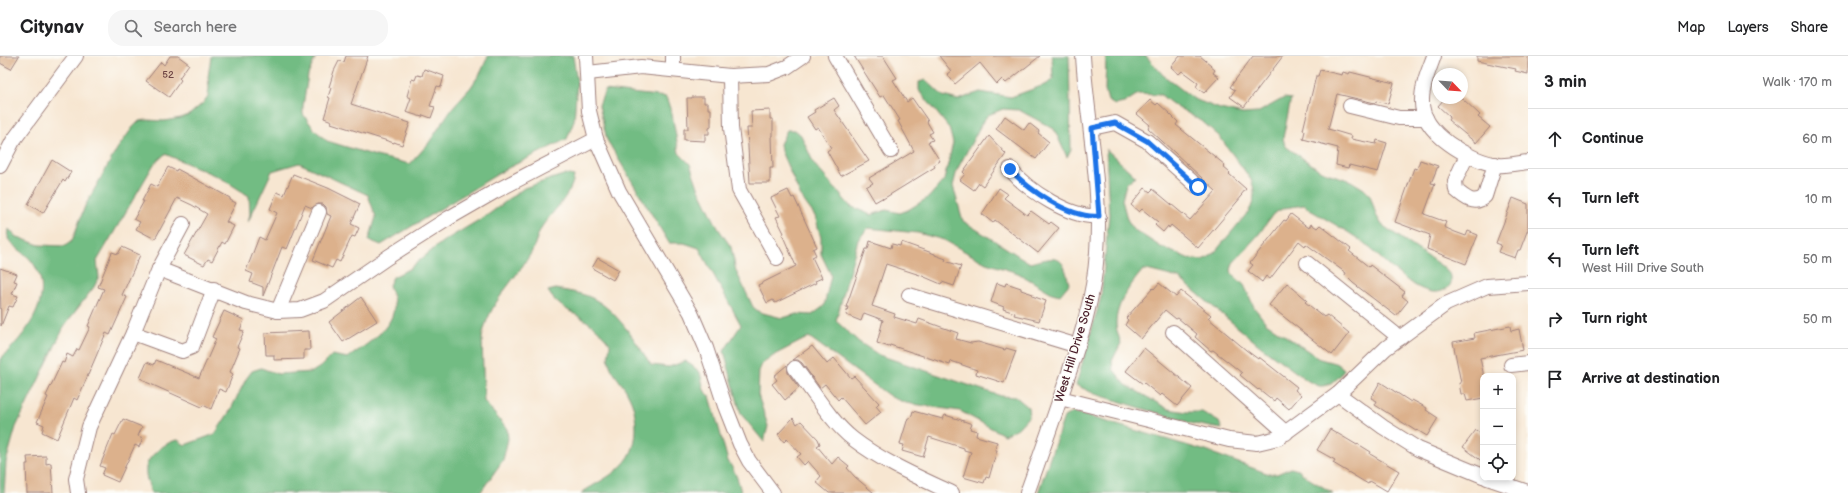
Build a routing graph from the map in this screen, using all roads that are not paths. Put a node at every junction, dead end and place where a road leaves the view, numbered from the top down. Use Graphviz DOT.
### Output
graph roads {
  1 [pos="76,56"];
  2 [pos="586,56"];
  3 [pos="673,56"];
  4 [pos="803,56"];
  5 [pos="835,56"];
  6 [pos="1083,56"];
  7 [pos="1434,56"];
  8 [pos="673,70"];
  9 [pos="588,73"];
  10 [pos="730,76"];
  11 [pos="1350,106"];
  12 [pos="1426,118"];
  13 [pos="1092,128"];
  14 [pos="596,139"];
  15 [pos="891,151"];
  16 [pos="1467,155"];
  17 [pos="1528,162"];
  18 [pos="1495,164"];
  19 [pos="0,166"];
  20 [pos="1010,169"];
  21 [pos="1198,187"];
  22 [pos="319,212"];
  23 [pos="1099,216"];
  24 [pos="183,224"];
  25 [pos="777,258"];
  26 [pos="1307,263"];
  27 [pos="159,269"];
  28 [pos="1528,283"];
  29 [pos="214,289"];
  30 [pos="909,295"];
  31 [pos="278,312"];
  32 [pos="1173,332"];
  33 [pos="133,333"];
  34 [pos="1400,338"];
  35 [pos="1078,346"];
  36 [pos="1528,363"];
  37 [pos="1511,364"];
  38 [pos="795,368"];
  39 [pos="1338,394"];
  40 [pos="1060,398"];
  41 [pos="1286,433"];
  42 [pos="1480,475"];
  43 [pos="1496,481"];
  44 [pos="1528,492"];
  45 [pos="78,493"];
  46 [pos="773,493"];
  47 [pos="952,493"];
  48 [pos="1027,493"];
  1 -- 19 [label="street"];
  2 -- 9 [label="street"];
  3 -- 8 [label="street"];
  4 -- 10 [label="street"];
  5 -- 15 [label="street"];
  6 -- 13 [label="street, West Hill Drive South"];
  7 -- 12 [label="street"];
  8 -- 9 [label="street"];
  8 -- 10 [label="street"];
  9 -- 14 [label="street"];
  10 -- 25 [label="street"];
  11 -- 12 [label="street"];
  12 -- 16 [label="street"];
  13 -- 21 [label="street"];
  13 -- 23 [label="street, West Hill Drive South"];
  14 -- 31 [label="street"];
  14 -- 46 [label="street"];
  16 -- 18 [label="street"];
  16 -- 18 [label="street"];
  17 -- 18 [label="street"];
  20 -- 23 [label="street"];
  22 -- 31 [label="street"];
  23 -- 35 [label="street, West Hill Drive South"];
  24 -- 27 [label="street"];
  26 -- 34 [label="street"];
  27 -- 29 [label="street"];
  27 -- 33 [label="street"];
  28 -- 34 [label="street"];
  29 -- 31 [label="street"];
  29 -- 33 [label="street"];
  30 -- 35 [label="street"];
  32 -- 41 [label="street"];
  33 -- 45 [label="street"];
  34 -- 39 [label="street"];
  35 -- 40 [label="street, West Hill Drive South"];
  36 -- 37 [label="street"];
  38 -- 47 [label="street"];
  39 -- 41 [label="street"];
  39 -- 42 [label="street"];
  40 -- 41 [label="street"];
  40 -- 48 [label="street, West Hill Drive South"];
  43 -- 44 [label="street"];
}
